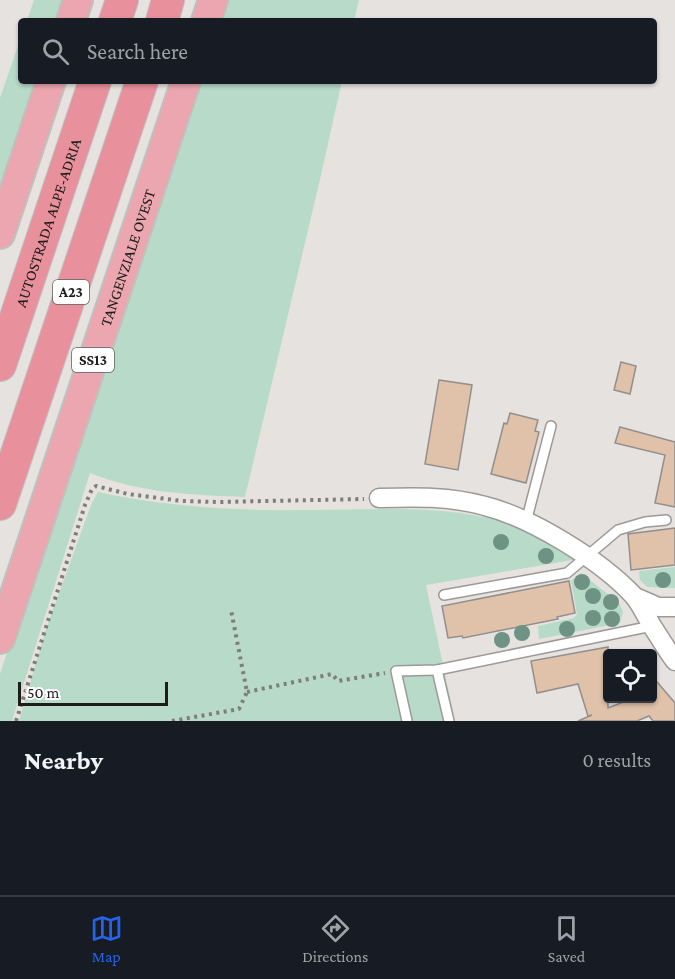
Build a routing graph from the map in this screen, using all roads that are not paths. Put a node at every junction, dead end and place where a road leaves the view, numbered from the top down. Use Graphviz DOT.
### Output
graph roads {
  1 [pos="78,0"];
  2 [pos="122,0"];
  3 [pos="168,0"];
  4 [pos="213,0"];
  5 [pos="72,18"];
  6 [pos="116,18"];
  7 [pos="163,18"];
  8 [pos="207,18"];
  9 [pos="50,84"];
  10 [pos="94,84"];
  11 [pos="141,84"];
  12 [pos="185,84"];
  13 [pos="0,234"];
  14 [pos="0,365"];
  15 [pos="550,426"];
  16 [pos="380,498"];
  17 [pos="0,504"];
  18 [pos="666,520"];
  19 [pos="526,522"];
  20 [pos="585,557"];
  21 [pos="444,595"];
  22 [pos="635,597"];
  23 [pos="675,606"];
  24 [pos="652,626"];
  25 [pos="0,639"];
  26 [pos="675,661"];
  27 [pos="436,670"];
  28 [pos="407,721"];
  29 [pos="448,721"];
  1 -- 5 [label="highway"];
  2 -- 6 [label="highway"];
  3 -- 7 [label="highway"];
  4 -- 8 [label="highway"];
  9 -- 13 [label="highway"];
  10 -- 14 [label="highway, AUTOSTRADA ALPE-ADRIA / A23"];
  11 -- 17 [label="highway, A23"];
  12 -- 25 [label="highway, TANGENZIALE OVEST / SS13"];
  15 -- 19 [label="lane"];
  16 -- 19 [label="street"];
  18 -- 20 [label="lane"];
  19 -- 20 [label="street"];
  20 -- 21 [label="lane"];
  20 -- 22 [label="street"];
  22 -- 23 [label="street"];
  22 -- 24 [label="street"];
  24 -- 26 [label="street"];
  24 -- 27 [label="lane"];
  27 -- 28 [label="lane"];
  27 -- 29 [label="lane"];
}
